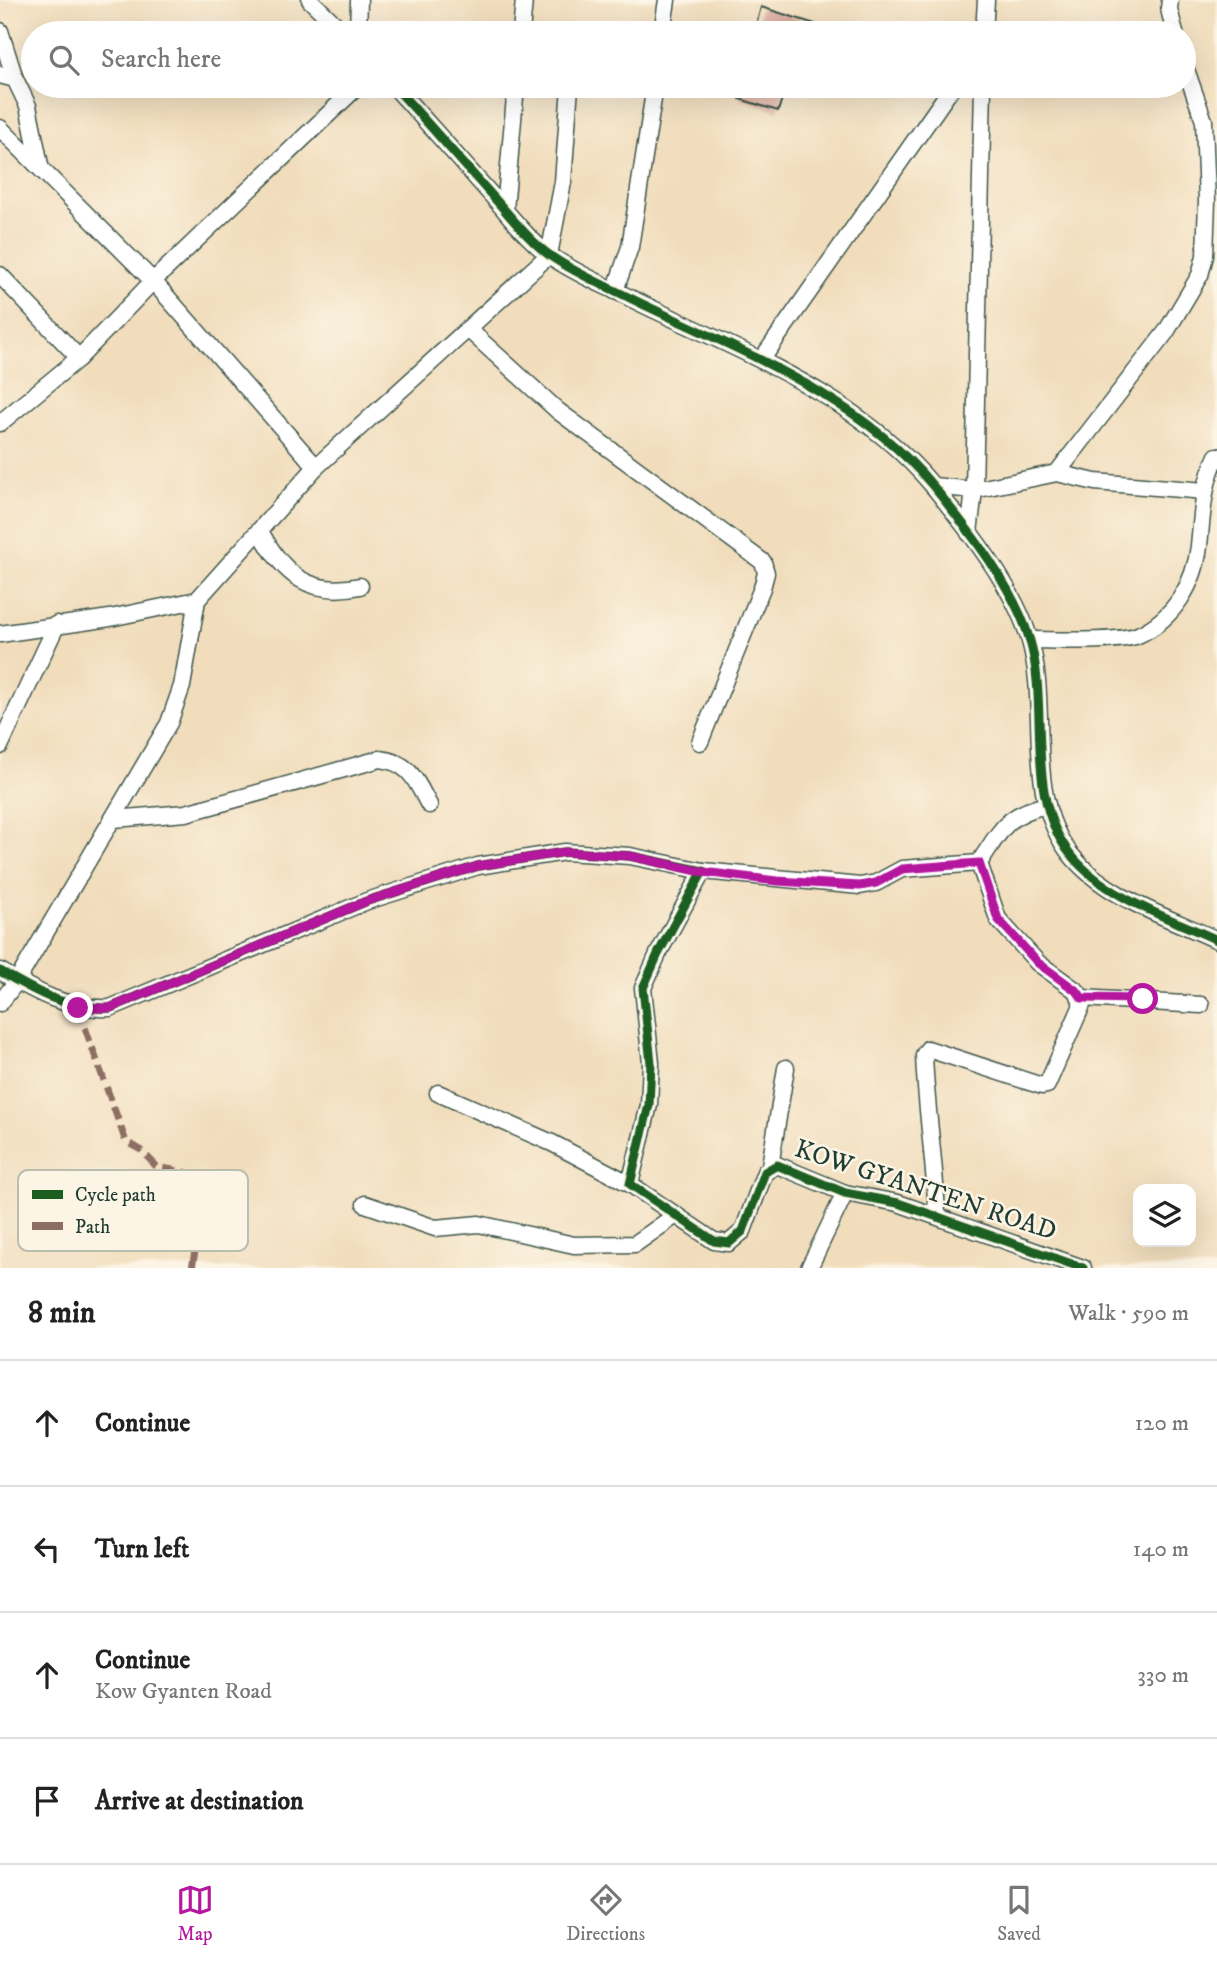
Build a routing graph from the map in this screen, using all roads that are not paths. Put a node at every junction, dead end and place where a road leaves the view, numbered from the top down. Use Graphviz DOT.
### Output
graph roads {
  1 [pos="310,0"];
  2 [pos="359,0"];
  3 [pos="524,0"];
  4 [pos="667,0"];
  5 [pos="986,0"];
  6 [pos="1170,0"];
  7 [pos="332,21"];
  8 [pos="358,21"];
  9 [pos="522,21"];
  10 [pos="664,21"];
  11 [pos="985,21"];
  12 [pos="1172,21"];
  13 [pos="0,31"];
  14 [pos="7,77"];
  15 [pos="21,96"];
  16 [pos="1196,97"];
  17 [pos="22,98"];
  18 [pos="345,98"];
  19 [pos="405,98"];
  20 [pos="515,98"];
  21 [pos="569,98"];
  22 [pos="653,98"];
  23 [pos="945,98"];
  24 [pos="983,98"];
  25 [pos="0,128"];
  26 [pos="40,165"];
  27 [pos="505,210"];
  28 [pos="549,255"];
  29 [pos="0,275"];
  30 [pos="153,281"];
  31 [pos="615,290"];
  32 [pos="468,329"];
  33 [pos="79,358"];
  34 [pos="762,359"];
  35 [pos="0,423"];
  36 [pos="1217,456"];
  37 [pos="316,467"];
  38 [pos="1057,473"];
  39 [pos="933,486"];
  40 [pos="974,490"];
  41 [pos="1205,491"];
  42 [pos="260,531"];
  43 [pos="969,533"];
  44 [pos="360,586"];
  45 [pos="197,600"];
  46 [pos="57,624"];
  47 [pos="0,634"];
  48 [pos="1030,640"];
  49 [pos="700,742"];
  50 [pos="0,746"];
  51 [pos="429,805"];
  52 [pos="1048,805"];
  53 [pos="114,819"];
  54 [pos="979,863"];
  55 [pos="703,872"];
  56 [pos="1217,940"];
  57 [pos="0,971"];
  58 [pos="17,981"];
  59 [pos="1082,998"];
  60 [pos="0,1003"];
  61 [pos="1201,1005"];
  62 [pos="786,1068"];
  63 [pos="438,1093"];
  64 [pos="770,1166"];
  65 [pos="630,1184"];
  66 [pos="845,1193"];
  67 [pos="365,1204"];
  68 [pos="676,1215"];
  69 [pos="937,1216"];
  70 [pos="809,1268"];
  71 [pos="1083,1268"];
  1 -- 7 [label="street"];
  2 -- 8 [label="street"];
  3 -- 9 [label="street"];
  4 -- 10 [label="street"];
  5 -- 11 [label="street"];
  6 -- 12 [label="street"];
  13 -- 14 [label="street"];
  14 -- 15 [label="street"];
  16 -- 38 [label="street"];
  17 -- 26 [label="street"];
  18 -- 30 [label="street"];
  19 -- 27 [label="street"];
  20 -- 27 [label="street"];
  21 -- 28 [label="street"];
  22 -- 31 [label="street"];
  23 -- 34 [label="street"];
  24 -- 40 [label="street"];
  25 -- 26 [label="street"];
  26 -- 30 [label="street"];
  27 -- 28 [label="street"];
  28 -- 31 [label="street"];
  28 -- 32 [label="street"];
  29 -- 33 [label="street"];
  30 -- 33 [label="street"];
  30 -- 37 [label="street"];
  31 -- 34 [label="street"];
  32 -- 37 [label="street"];
  32 -- 49 [label="street"];
  33 -- 35 [label="street"];
  34 -- 39 [label="street"];
  36 -- 41 [label="street"];
  37 -- 42 [label="street"];
  38 -- 40 [label="street"];
  38 -- 41 [label="street"];
  39 -- 40 [label="street"];
  39 -- 43 [label="street"];
  40 -- 43 [label="street"];
  41 -- 48 [label="street"];
  42 -- 44 [label="street"];
  42 -- 45 [label="street"];
  43 -- 48 [label="street"];
  45 -- 46 [label="street"];
  45 -- 53 [label="street"];
  46 -- 47 [label="street"];
  46 -- 50 [label="street"];
  48 -- 52 [label="street"];
  51 -- 53 [label="street"];
  52 -- 54 [label="street"];
  52 -- 56 [label="street"];
  53 -- 58 [label="street"];
  54 -- 55 [label="street"];
  54 -- 59 [label="street"];
  55 -- 58 [label="street"];
  55 -- 65 [label="street"];
  57 -- 58 [label="street"];
  58 -- 60 [label="street"];
  59 -- 61 [label="street"];
  59 -- 69 [label="street"];
  62 -- 64 [label="street"];
  63 -- 65 [label="street, KOW GYANTEN ROAD"];
  64 -- 66 [label="street, KOW GYANTEN ROAD"];
  64 -- 68 [label="street, KOW GYANTEN ROAD"];
  65 -- 68 [label="street, KOW GYANTEN ROAD"];
  66 -- 69 [label="street, KOW GYANTEN ROAD"];
  66 -- 70 [label="street"];
  67 -- 68 [label="street"];
  69 -- 71 [label="street, KOW GYANTEN ROAD"];
}
